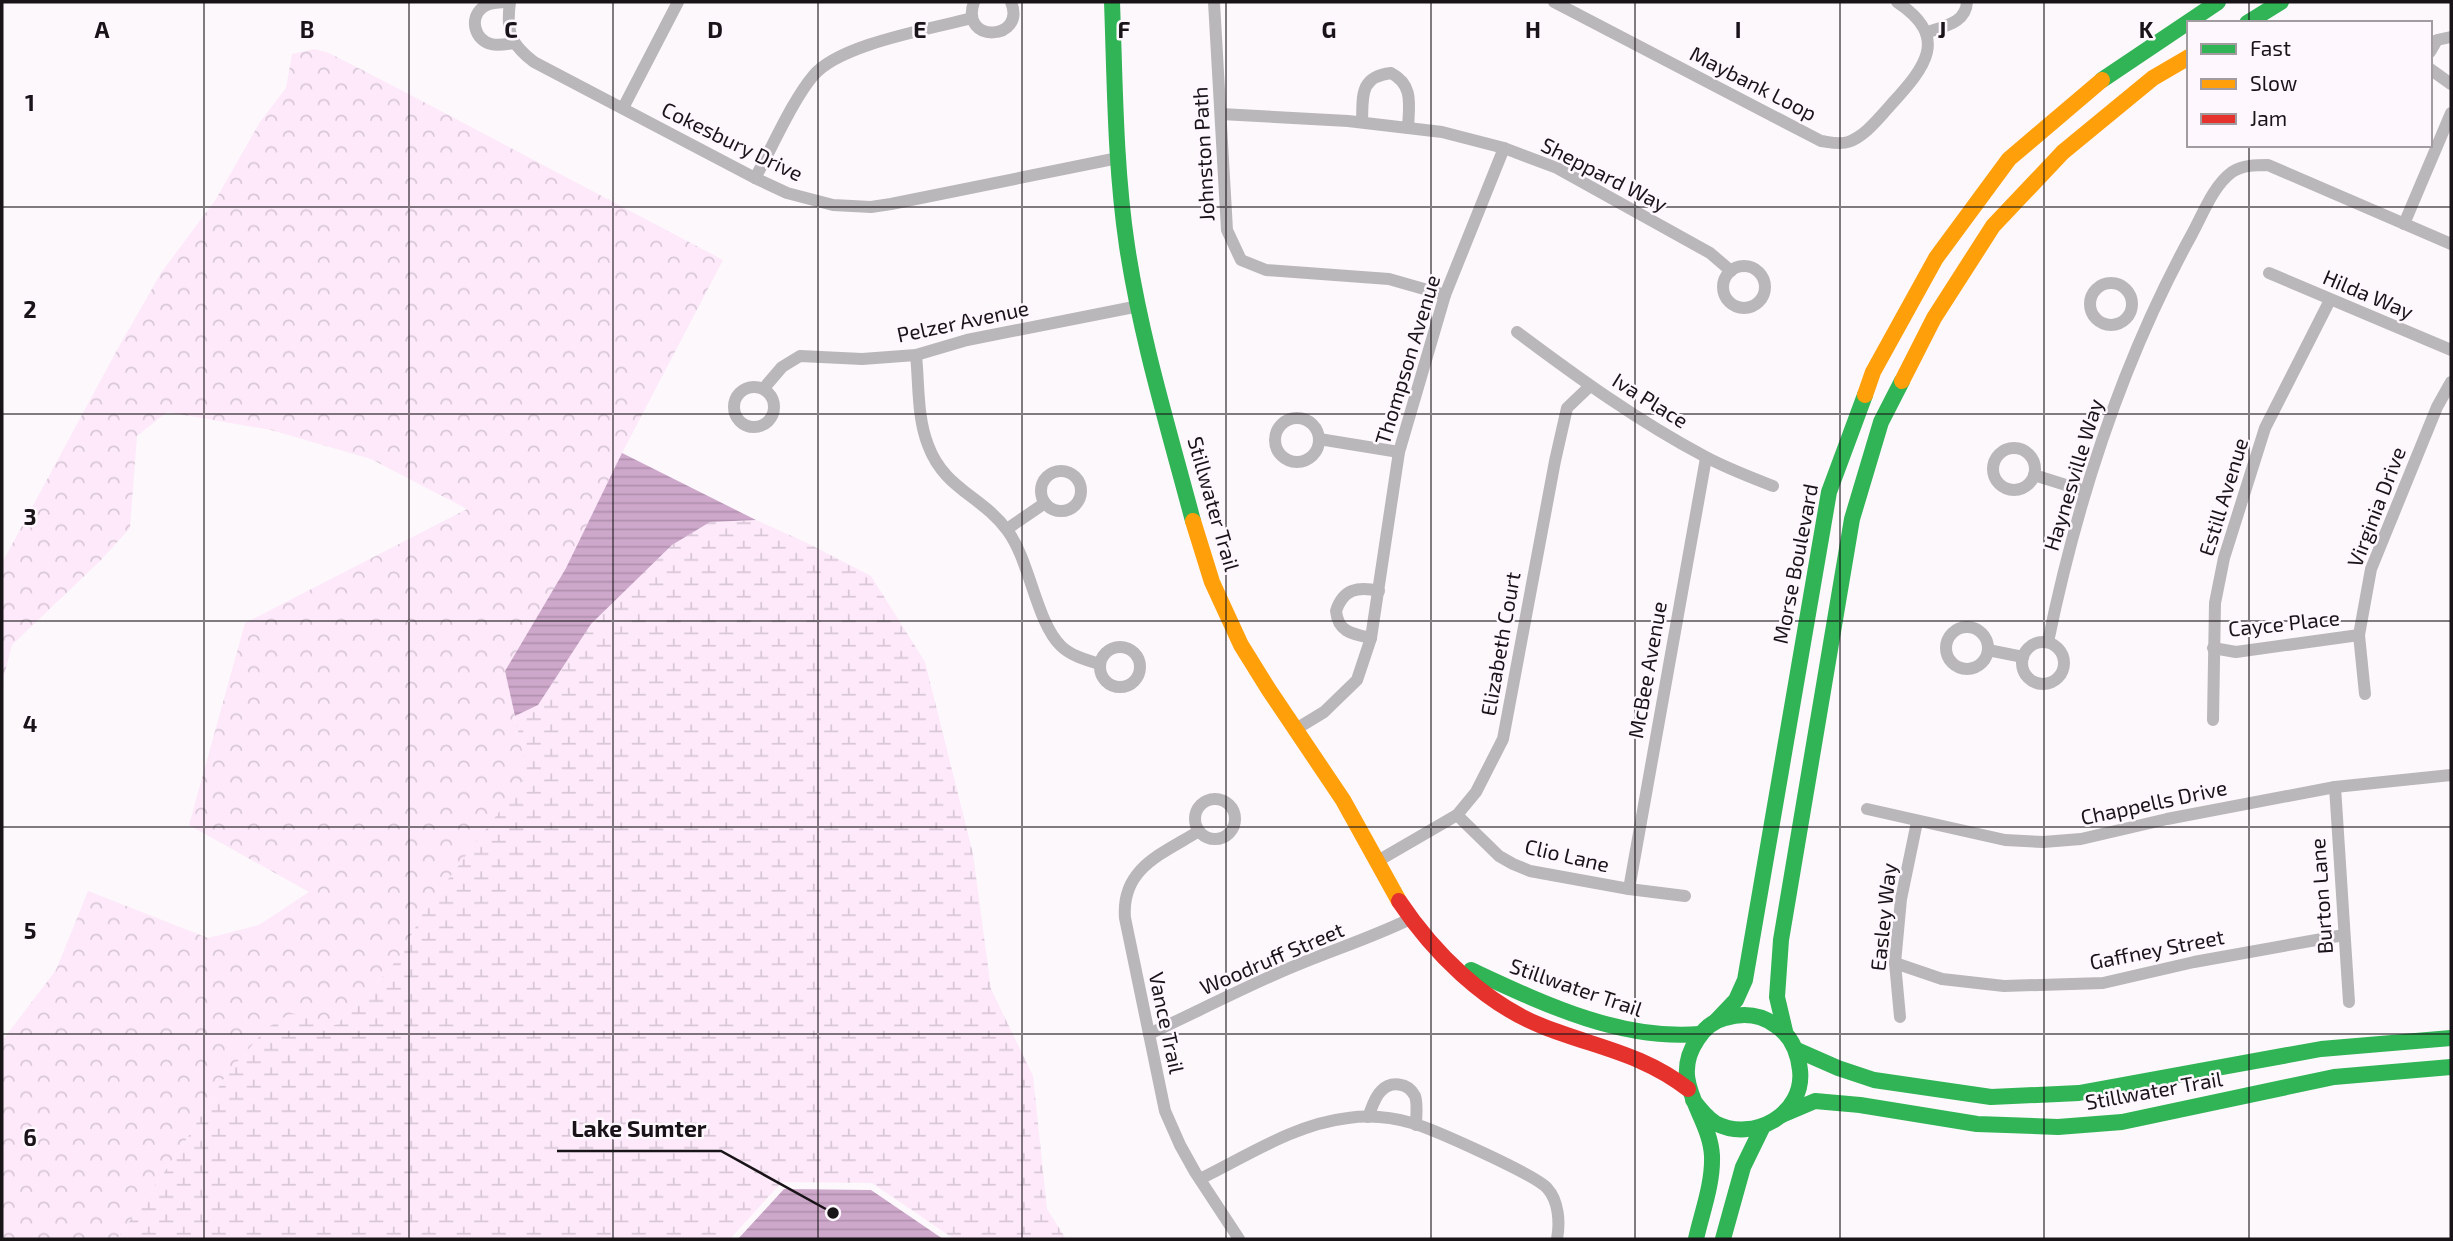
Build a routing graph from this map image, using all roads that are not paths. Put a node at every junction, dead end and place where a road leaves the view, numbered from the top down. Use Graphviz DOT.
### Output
graph roads {
  1 [pos="504,2"];
  2 [pos="510,2"];
  3 [pos="678,2"];
  4 [pos="974,2"];
  5 [pos="1011,2"];
  6 [pos="1112,2"];
  7 [pos="1214,2"];
  8 [pos="1554,2"];
  9 [pos="1967,2"];
  10 [pos="2218,2"];
  11 [pos="2281,2"];
  12 [pos="1906,4"];
  13 [pos="972,18"];
  14 [pos="2190,21"];
  15 [pos="2250,21"];
  16 [pos="2187,23"];
  17 [pos="1926,33"];
  18 [pos="2451,37"];
  19 [pos="514,43"];
  20 [pos="2432,49"];
  21 [pos="2187,58"];
  22 [pos="2432,71"];
  23 [pos="2451,84"];
  24 [pos="622,108"];
  25 [pos="1221,114"];
  26 [pos="2451,114"];
  27 [pos="1362,122"];
  28 [pos="1408,128"];
  29 [pos="1504,148"];
  30 [pos="1118,159"];
  31 [pos="755,178"];
  32 [pos="2404,224"];
  33 [pos="2451,244"];
  34 [pos="1731,271"];
  35 [pos="2269,273"];
  36 [pos="1445,295"];
  37 [pos="2330,300"];
  38 [pos="1139,306"];
  39 [pos="2131,314"];
  40 [pos="2148,323"];
  41 [pos="1517,332"];
  42 [pos="2451,351"];
  43 [pos="916,355"];
  44 [pos="2451,382"];
  45 [pos="1590,386"];
  46 [pos="764,388"];
  47 [pos="1320,439"];
  48 [pos="1399,452"];
  49 [pos="1706,458"];
  50 [pos="2034,475"];
  51 [pos="1773,486"];
  52 [pos="2085,491"];
  53 [pos="1045,503"];
  54 [pos="1007,529"];
  55 [pos="1379,591"];
  56 [pos="2359,635"];
  57 [pos="1371,638"];
  58 [pos="2048,642"];
  59 [pos="2213,649"];
  60 [pos="1988,650"];
  61 [pos="2023,657"];
  62 [pos="1099,664"];
  63 [pos="2365,694"];
  64 [pos="2213,720"];
  65 [pos="1296,729"];
  66 [pos="2451,775"];
  67 [pos="2335,787"];
  68 [pos="1867,809"];
  69 [pos="1457,815"];
  70 [pos="1917,822"];
  71 [pos="1199,831"];
  72 [pos="1376,862"];
  73 [pos="1629,889"];
  74 [pos="1685,896"];
  75 [pos="1410,919"];
  76 [pos="2344,934"];
  77 [pos="1444,956"];
  78 [pos="1895,964"];
  79 [pos="2349,1002"];
  80 [pos="1900,1017"];
  81 [pos="1717,1020"];
  82 [pos="1785,1031"];
  83 [pos="1149,1034"];
  84 [pos="1700,1034"];
  85 [pos="2451,1038"];
  86 [pos="1797,1050"];
  87 [pos="2451,1067"];
  88 [pos="1691,1095"];
  89 [pos="1782,1115"];
  90 [pos="1368,1117"];
  91 [pos="1416,1125"];
  92 [pos="1763,1126"];
  93 [pos="1200,1179"];
  94 [pos="1238,1239"];
  95 [pos="1556,1239"];
  96 [pos="1696,1239"];
  97 [pos="1723,1239"];
  1 -- 19 [label="street"];
  2 -- 19 [label="street"];
  3 -- 24 [label="street"];
  4 -- 13 [label="street"];
  5 -- 13 [label="street"];
  6 -- 30 [label="main road, Stillwater Trail"];
  7 -- 25 [label="street, Johnston Path"];
  8 -- 17 [label="street, Maybank Loop"];
  9 -- 17 [label="street"];
  10 -- 14 [label="main road, Morse Boulevard"];
  11 -- 15 [label="main road"];
  12 -- 17 [label="street"];
  13 -- 31 [label="street"];
  16 -- 81 [label="main road, Morse Boulevard"];
  18 -- 20 [label="street"];
  19 -- 24 [label="street, Cokesbury Drive"];
  21 -- 82 [label="main road"];
  22 -- 23 [label="street"];
  24 -- 31 [label="street, Cokesbury Drive"];
  25 -- 27 [label="street, Sheppard Way"];
  25 -- 36 [label="street, Johnston Path"];
  26 -- 32 [label="street"];
  27 -- 28 [label="street, Sheppard Way"];
  27 -- 28 [label="street"];
  28 -- 29 [label="street, Sheppard Way"];
  29 -- 34 [label="street, Sheppard Way"];
  29 -- 36 [label="street, Thompson Avenue"];
  30 -- 31 [label="street, Cokesbury Drive"];
  30 -- 38 [label="main road, Stillwater Trail"];
  32 -- 33 [label="street, Haynesville Way"];
  32 -- 40 [label="street, Haynesville Way"];
  35 -- 37 [label="street, Hilda Way"];
  36 -- 48 [label="street, Thompson Avenue"];
  37 -- 42 [label="street, Hilda Way"];
  37 -- 59 [label="street, Estill Avenue"];
  38 -- 43 [label="street, Pelzer Avenue"];
  38 -- 65 [label="main road, Stillwater Trail"];
  39 -- 40 [label="street"];
  40 -- 52 [label="street, Haynesville Way"];
  41 -- 45 [label="street, Iva Place"];
  43 -- 46 [label="street, Pelzer Avenue"];
  43 -- 54 [label="street"];
  44 -- 56 [label="street, Virginia Drive"];
  45 -- 49 [label="street, Iva Place"];
  45 -- 69 [label="street, Elizabeth Court"];
  47 -- 48 [label="street"];
  48 -- 55 [label="street, Thompson Avenue"];
  49 -- 51 [label="street, Iva Place"];
  49 -- 73 [label="street, McBee Avenue"];
  50 -- 52 [label="street"];
  52 -- 58 [label="street, Haynesville Way"];
  53 -- 54 [label="street"];
  54 -- 62 [label="street"];
  55 -- 57 [label="street, Thompson Avenue"];
  55 -- 57 [label="street"];
  56 -- 59 [label="street, Cayce Place"];
  56 -- 63 [label="street, Virginia Drive"];
  57 -- 65 [label="street, Thompson Avenue"];
  58 -- 61 [label="street"];
  58 -- 61 [label="street"];
  59 -- 64 [label="street, Estill Avenue"];
  60 -- 61 [label="street"];
  65 -- 72 [label="main road, Stillwater Trail"];
  66 -- 67 [label="street, Chappells Drive"];
  67 -- 70 [label="street, Chappells Drive"];
  67 -- 76 [label="street, Burton Lane"];
  68 -- 70 [label="street, Chappells Drive"];
  69 -- 72 [label="street, Elizabeth Court"];
  69 -- 73 [label="street, Clio Lane"];
  70 -- 78 [label="street, Easley Way"];
  71 -- 83 [label="street, Vance Trail"];
  72 -- 75 [label="main road, Stillwater Trail"];
  73 -- 74 [label="street, Clio Lane"];
  75 -- 77 [label="main road, Stillwater Trail"];
  75 -- 83 [label="street, Woodruff Street"];
  76 -- 78 [label="street, Gaffney Street"];
  76 -- 79 [label="street, Burton Lane"];
  77 -- 84 [label="main road, Stillwater Trail"];
  77 -- 88 [label="main road, Stillwater Trail"];
  78 -- 80 [label="street, Easley Way"];
  81 -- 82 [label="main road"];
  81 -- 84 [label="main road"];
  82 -- 86 [label="main road"];
  83 -- 93 [label="street, Vance Trail"];
  84 -- 88 [label="main road"];
  85 -- 86 [label="main road, Stillwater Trail"];
  86 -- 89 [label="main road"];
  87 -- 89 [label="main road, Stillwater Trail"];
  88 -- 92 [label="main road"];
  88 -- 96 [label="main road"];
  89 -- 92 [label="main road"];
  90 -- 91 [label="street"];
  90 -- 91 [label="street"];
  90 -- 93 [label="street"];
  91 -- 95 [label="street"];
  92 -- 97 [label="main road"];
  93 -- 94 [label="street, Vance Trail"];
}
